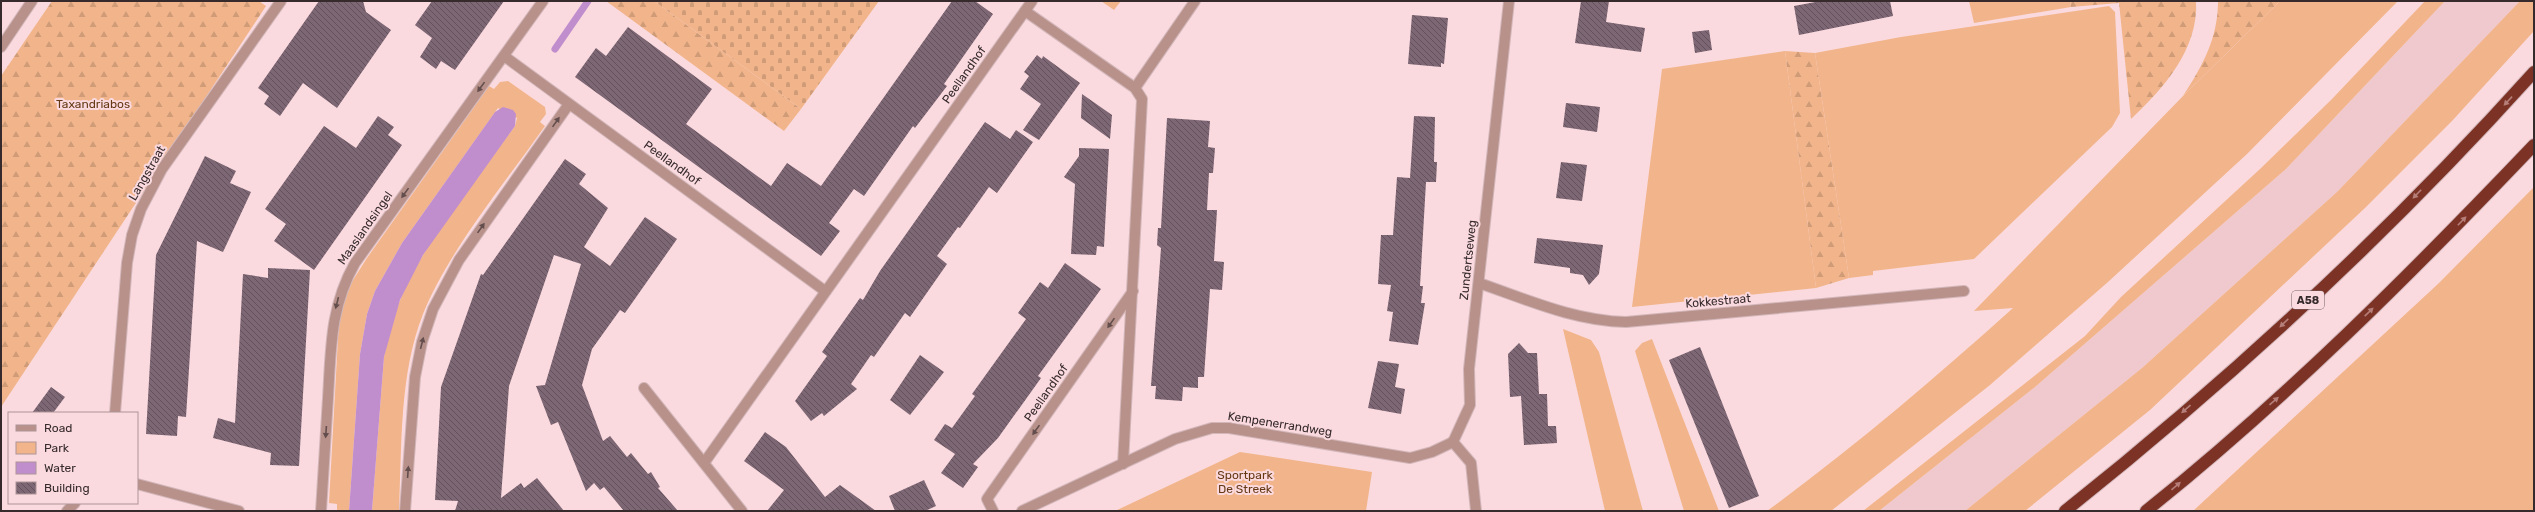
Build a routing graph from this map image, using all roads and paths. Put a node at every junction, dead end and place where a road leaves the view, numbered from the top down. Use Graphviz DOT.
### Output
graph roads {
  1 [pos="32,1"];
  2 [pos="281,1"];
  3 [pos="543,1"];
  4 [pos="1032,1"];
  5 [pos="1195,1"];
  6 [pos="1509,1"];
  7 [pos="1025,11"];
  8 [pos="1,46"];
  9 [pos="504,56"];
  10 [pos="2534,72"];
  11 [pos="1135,88"];
  12 [pos="570,104"];
  13 [pos="2534,145"];
  14 [pos="1479,283"];
  15 [pos="825,291"];
  16 [pos="1133,291"];
  17 [pos="1964,291"];
  18 [pos="644,388"];
  19 [pos="115,412"];
  20 [pos="1453,442"];
  21 [pos="704,463"];
  22 [pos="1123,464"];
  23 [pos="138,484"];
  24 [pos="239,511"];
  25 [pos="321,511"];
  26 [pos="405,511"];
  27 [pos="742,511"];
  28 [pos="993,511"];
  29 [pos="1022,511"];
  30 [pos="1476,511"];
  31 [pos="2065,511"];
  32 [pos="2146,511"];
  1 -- 8 [label="street"];
  2 -- 19 [label="street, Langstraat"];
  3 -- 9 [label="street, Maaslandsingel"];
  4 -- 7 [label="street, Peellandhof"];
  5 -- 11 [label="street"];
  6 -- 14 [label="street, Zundertseweg"];
  7 -- 11 [label="street"];
  7 -- 15 [label="street, Peellandhof"];
  9 -- 12 [label="street, Peellandhof"];
  9 -- 25 [label="street, Maaslandsingel, one-way"];
  10 -- 31 [label="highway, A58, one-way"];
  11 -- 16 [label="street"];
  12 -- 15 [label="street, Peellandhof"];
  26 -- 12 [label="street, one-way"];
  32 -- 13 [label="highway, one-way"];
  14 -- 17 [label="street, Kokkestraat"];
  14 -- 20 [label="street, Zundertseweg"];
  15 -- 21 [label="street, Peellandhof"];
  16 -- 22 [label="street"];
  16 -- 28 [label="street, Peellandhof, one-way"];
  18 -- 21 [label="street"];
  20 -- 22 [label="street, Kempenerrandweg"];
  20 -- 30 [label="street"];
  21 -- 27 [label="street"];
  22 -- 29 [label="street, Kempenerrandweg"];
  23 -- 24 [label="street"];
}
